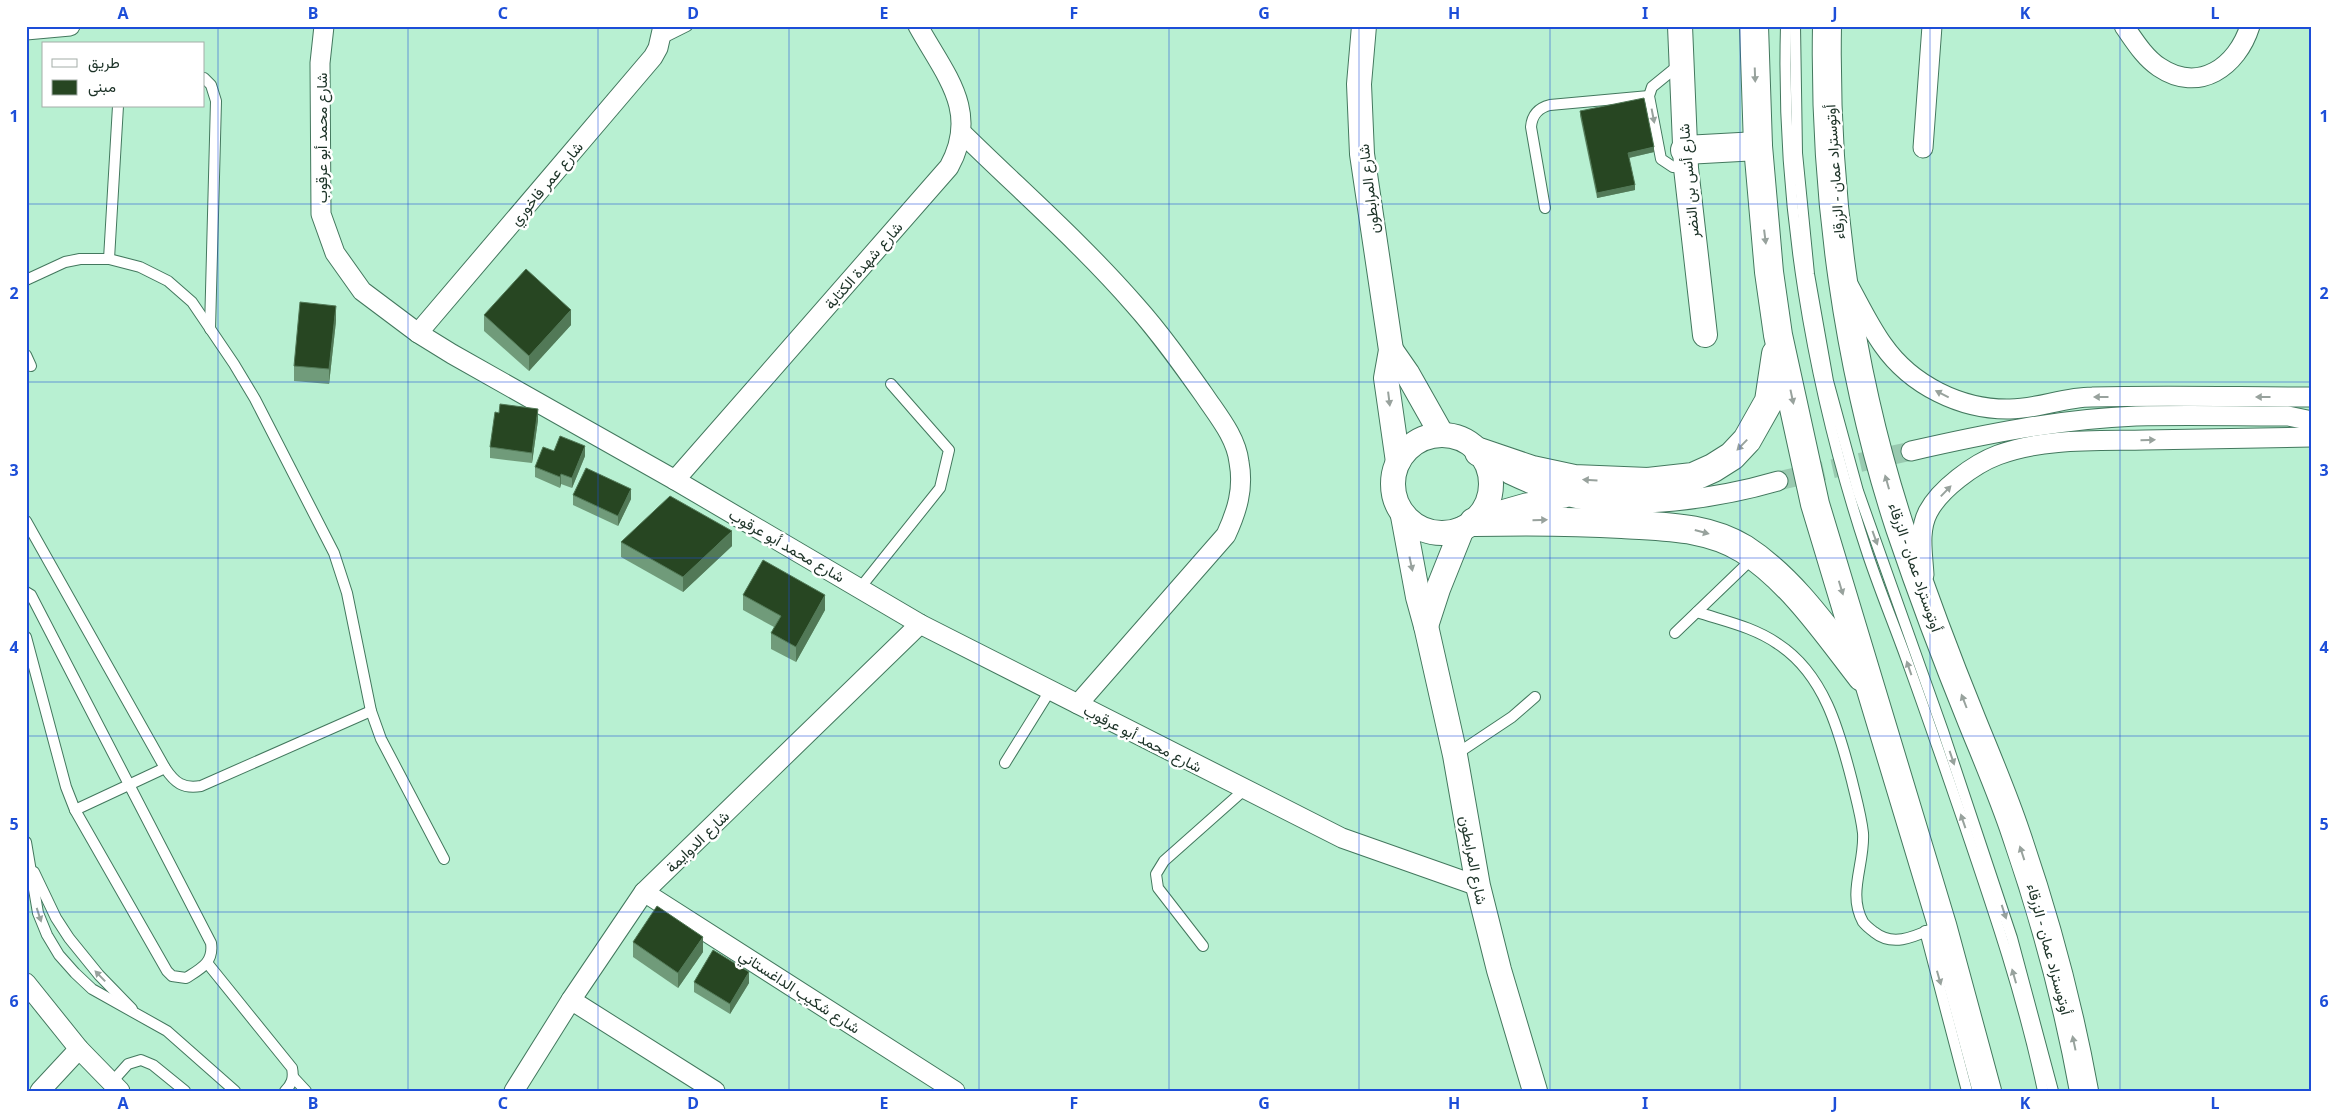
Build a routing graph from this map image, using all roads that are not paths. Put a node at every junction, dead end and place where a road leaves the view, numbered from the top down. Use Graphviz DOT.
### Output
graph roads {
  1 [pos="70,26"];
  2 [pos="324,26"];
  3 [pos="687,26"];
  4 [pos="918,26"];
  5 [pos="1350,26"];
  6 [pos="1364,26"];
  7 [pos="1680,26"];
  8 [pos="1754,26"];
  9 [pos="1786,26"];
  10 [pos="1795,26"];
  11 [pos="1827,26"];
  12 [pos="1932,26"];
  13 [pos="2124,26"];
  14 [pos="2250,26"];
  15 [pos="26,30"];
  16 [pos="662,32"];
  17 [pos="1680,64"];
  18 [pos="205,79"];
  19 [pos="1359,84"];
  20 [pos="1649,96"];
  21 [pos="118,108"];
  22 [pos="962,133"];
  23 [pos="1758,146"];
  24 [pos="1923,148"];
  25 [pos="1685,159"];
  26 [pos="1545,208"];
  27 [pos="110,259"];
  28 [pos="1843,274"];
  29 [pos="26,280"];
  30 [pos="210,329"];
  31 [pos="418,333"];
  32 [pos="1705,335"];
  33 [pos="1778,335"];
  34 [pos="1391,350"];
  35 [pos="26,355"];
  36 [pos="31,366"];
  37 [pos="891,384"];
  38 [pos="2312,397"];
  39 [pos="2312,410"];
  40 [pos="2288,416"];
  41 [pos="2312,421"];
  42 [pos="1442,435"];
  43 [pos="2312,437"];
  44 [pos="1911,451"];
  45 [pos="1483,458"];
  46 [pos="1398,462"];
  47 [pos="675,480"];
  48 [pos="1778,481"];
  49 [pos="1571,498"];
  50 [pos="1404,516"];
  51 [pos="26,521"];
  52 [pos="1472,522"];
  53 [pos="1755,557"];
  54 [pos="860,588"];
  55 [pos="26,592"];
  56 [pos="1927,602"];
  57 [pos="1697,612"];
  58 [pos="920,624"];
  59 [pos="1426,626"];
  60 [pos="1676,633"];
  61 [pos="26,637"];
  62 [pos="1051,690"];
  63 [pos="1873,692"];
  64 [pos="1535,697"];
  65 [pos="1078,704"];
  66 [pos="371,711"];
  67 [pos="1455,755"];
  68 [pos="1006,763"];
  69 [pos="165,768"];
  70 [pos="129,785"];
  71 [pos="1244,790"];
  72 [pos="75,810"];
  73 [pos="26,842"];
  74 [pos="444,859"];
  75 [pos="31,867"];
  76 [pos="1478,886"];
  77 [pos="644,892"];
  78 [pos="1934,928"];
  79 [pos="1203,946"];
  80 [pos="208,964"];
  81 [pos="26,983"];
  82 [pos="571,1000"];
  83 [pos="133,1011"];
  84 [pos="79,1049"];
  85 [pos="294,1077"];
  86 [pos="116,1087"];
  87 [pos="40,1091"];
  88 [pos="185,1091"];
  89 [pos="235,1091"];
  90 [pos="285,1091"];
  91 [pos="306,1091"];
  92 [pos="514,1091"];
  93 [pos="715,1091"];
  94 [pos="955,1091"];
  95 [pos="1534,1091"];
  96 [pos="1967,1091"];
  97 [pos="1987,1091"];
  98 [pos="2043,1091"];
  99 [pos="2053,1091"];
  100 [pos="2084,1091"];
  1 -- 15 [label="street"];
  2 -- 31 [label="street, شارع محمد أبو عرقوب"];
  3 -- 16 [label="lane"];
  4 -- 22 [label="street, شارع شهدة الكتابة"];
  5 -- 19 [label="street"];
  6 -- 19 [label="street, شارع المرابطون"];
  7 -- 17 [label="street, شارع أنس بن النضر"];
  8 -- 23 [label="highway, one-way"];
  98 -- 9 [label="lane, one-way"];
  10 -- 99 [label="lane, one-way"];
  11 -- 28 [label="highway, أوتوستراد عمان - الزرقاء"];
  12 -- 24 [label="street"];
  13 -- 14 [label="street"];
  16 -- 31 [label="street, شارع عمر فاخوري"];
  17 -- 20 [label="lane"];
  17 -- 25 [label="street, شارع أنس بن النضر"];
  18 -- 30 [label="lane"];
  19 -- 34 [label="street, شارع المرابطون"];
  20 -- 25 [label="lane, one-way"];
  20 -- 26 [label="lane"];
  21 -- 27 [label="lane"];
  22 -- 47 [label="street, شارع شهدة الكتابة"];
  22 -- 65 [label="street"];
  23 -- 25 [label="highway"];
  23 -- 33 [label="highway, one-way"];
  25 -- 32 [label="street, شارع أنس بن النضر"];
  27 -- 29 [label="lane"];
  27 -- 30 [label="lane"];
  38 -- 28 [label="street, one-way"];
  56 -- 28 [label="highway, أوتوستراد عمان - الزرقاء, one-way"];
  30 -- 66 [label="lane"];
  31 -- 47 [label="street, شارع محمد أبو عرقوب"];
  33 -- 45 [label="highway, one-way"];
  33 -- 63 [label="highway, one-way"];
  34 -- 42 [label="street, شارع المرابطون"];
  34 -- 46 [label="street, شارع المرابطون, one-way"];
  35 -- 36 [label="lane"];
  37 -- 54 [label="lane"];
  39 -- 40 [label="street"];
  40 -- 41 [label="street"];
  40 -- 44 [label="street"];
  42 -- 45 [label="street"];
  42 -- 46 [label="street"];
  56 -- 43 [label="street, one-way"];
  45 -- 49 [label="street"];
  45 -- 52 [label="street"];
  46 -- 50 [label="street"];
  47 -- 54 [label="street, شارع محمد أبو عرقوب"];
  48 -- 49 [label="street"];
  49 -- 52 [label="street"];
  50 -- 52 [label="street"];
  50 -- 59 [label="street, شارع المرابطون, one-way"];
  51 -- 69 [label="lane"];
  52 -- 53 [label="highway, one-way"];
  52 -- 59 [label="street"];
  53 -- 57 [label="lane"];
  53 -- 63 [label="highway"];
  54 -- 58 [label="street, شارع محمد أبو عرقوب"];
  55 -- 70 [label="lane"];
  100 -- 56 [label="highway, أوتوستراد عمان - الزرقاء, one-way"];
  57 -- 60 [label="lane"];
  57 -- 78 [label="lane"];
  58 -- 62 [label="street, شارع محمد أبو عرقوب"];
  58 -- 77 [label="street, شارع الدوايمة"];
  59 -- 67 [label="street, شارع المرابطون"];
  61 -- 72 [label="lane"];
  62 -- 65 [label="street, شارع محمد أبو عرقوب"];
  62 -- 68 [label="lane"];
  63 -- 78 [label="highway"];
  64 -- 67 [label="lane"];
  65 -- 71 [label="street, شارع محمد أبو عرقوب"];
  66 -- 69 [label="lane"];
  66 -- 74 [label="lane"];
  67 -- 76 [label="street, شارع المرابطون"];
  69 -- 70 [label="lane"];
  70 -- 72 [label="lane"];
  70 -- 80 [label="lane"];
  71 -- 76 [label="street, شارع محمد أبو عرقوب"];
  71 -- 79 [label="lane"];
  72 -- 80 [label="lane"];
  73 -- 75 [label="lane"];
  83 -- 75 [label="lane, one-way"];
  75 -- 83 [label="lane, one-way"];
  76 -- 95 [label="street, شارع المرابطون"];
  77 -- 82 [label="street, شارع الدوايمة"];
  77 -- 94 [label="street, شارع شكيب الداغستاني"];
  78 -- 96 [label="lane, one-way"];
  78 -- 97 [label="highway"];
  80 -- 85 [label="lane"];
  81 -- 84 [label="street"];
  82 -- 92 [label="street, شارع الدوايمة"];
  82 -- 93 [label="street"];
  83 -- 89 [label="lane"];
  84 -- 86 [label="street"];
  84 -- 87 [label="street"];
  85 -- 90 [label="lane"];
  85 -- 91 [label="lane"];
  86 -- 88 [label="lane"];
}
